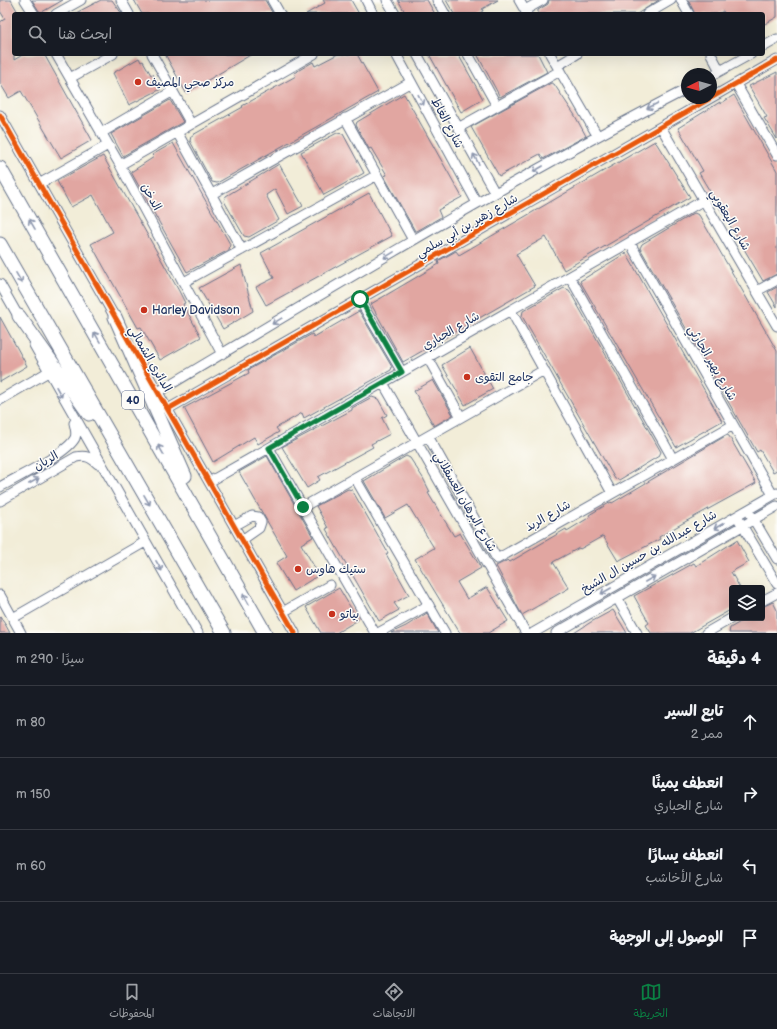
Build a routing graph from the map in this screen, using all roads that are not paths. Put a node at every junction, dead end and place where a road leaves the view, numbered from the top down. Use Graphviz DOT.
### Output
graph roads {
  1 [pos="25,0"];
  2 [pos="81,0"];
  3 [pos="121,0"];
  4 [pos="272,0"];
  5 [pos="366,0"];
  6 [pos="387,0"];
  7 [pos="437,0"];
  8 [pos="519,0"];
  9 [pos="543,0"];
  10 [pos="671,0"];
  11 [pos="681,0"];
  12 [pos="33,12"];
  13 [pos="60,12"];
  14 [pos="128,12"];
  15 [pos="279,12"];
  16 [pos="372,12"];
  17 [pos="394,12"];
  18 [pos="444,12"];
  19 [pos="526,12"];
  20 [pos="650,12"];
  21 [pos="687,12"];
  22 [pos="777,39"];
  23 [pos="765,46"];
  24 [pos="57,56"];
  25 [pos="108,56"];
  26 [pos="153,56"];
  27 [pos="305,56"];
  28 [pos="397,56"];
  29 [pos="418,56"];
  30 [pos="469,56"];
  31 [pos="551,56"];
  32 [pos="574,56"];
  33 [pos="712,56"];
  34 [pos="747,56"];
  35 [pos="777,60"];
  36 [pos="558,68"];
  37 [pos="720,71"];
  38 [pos="717,73"];
  39 [pos="70,78"];
  40 [pos="411,82"];
  41 [pos="736,84"];
  42 [pos="173,91"];
  43 [pos="681,91"];
  44 [pos="497,106"];
  45 [pos="0,115"];
  46 [pos="345,118"];
  47 [pos="191,124"];
  48 [pos="661,127"];
  49 [pos="458,128"];
  50 [pos="101,132"];
  51 [pos="177,132"];
  52 [pos="597,135"];
  53 [pos="108,145"];
  54 [pos="777,155"];
  55 [pos="120,165"];
  56 [pos="0,168"];
  57 [pos="377,175"];
  58 [pos="39,184"];
  59 [pos="495,193"];
  60 [pos="212,194"];
  61 [pos="704,200"];
  62 [pos="477,203"];
  63 [pos="413,240"];
  64 [pos="630,243"];
  65 [pos="0,244"];
  66 [pos="242,250"];
  67 [pos="570,277"];
  68 [pos="777,280"];
  69 [pos="184,282"];
  70 [pos="0,284"];
  71 [pos="757,291"];
  72 [pos="360,299"];
  73 [pos="511,311"];
  74 [pos="19,316"];
  75 [pos="115,317"];
  76 [pos="777,326"];
  77 [pos="222,354"];
  78 [pos="428,358"];
  79 [pos="544,370"];
  80 [pos="48,372"];
  81 [pos="402,372"];
  82 [pos="383,384"];
  83 [pos="158,392"];
  84 [pos="0,400"];
  85 [pos="168,409"];
  86 [pos="71,414"];
  87 [pos="461,417"];
  88 [pos="733,425"];
  89 [pos="428,436"];
  90 [pos="417,442"];
  91 [pos="67,447"];
  92 [pos="269,448"];
  93 [pos="73,458"];
  94 [pos="673,459"];
  95 [pos="103,468"];
  96 [pos="132,474"];
  97 [pos="355,478"];
  98 [pos="209,482"];
  99 [pos="0,487"];
  100 [pos="612,493"];
  101 [pos="775,494"];
  102 [pos="0,501"];
  103 [pos="777,506"];
  104 [pos="303,507"];
  105 [pos="747,510"];
  106 [pos="736,516"];
  107 [pos="754,519"];
  108 [pos="743,525"];
  109 [pos="234,526"];
  110 [pos="212,538"];
  111 [pos="242,540"];
  112 [pos="145,542"];
  113 [pos="777,559"];
  114 [pos="777,584"];
  115 [pos="330,585"];
  116 [pos="777,593"];
  117 [pos="0,595"];
  118 [pos="617,598"];
  119 [pos="765,599"];
  120 [pos="428,605"];
  121 [pos="283,612"];
  122 [pos="13,618"];
  123 [pos="729,621"];
  124 [pos="718,630"];
  125 [pos="194,632"];
  126 [pos="558,632"];
  127 [pos="21,633"];
  128 [pos="224,633"];
  129 [pos="265,633"];
  130 [pos="295,633"];
  131 [pos="375,633"];
  132 [pos="378,633"];
  133 [pos="445,633"];
  134 [pos="526,633"];
  135 [pos="533,633"];
  136 [pos="638,633"];
  137 [pos="706,633"];
  1 -- 12 [label="street"];
  2 -- 13 [label="street"];
  3 -- 14 [label="street"];
  4 -- 15 [label="street"];
  5 -- 16 [label="street"];
  6 -- 17 [label="street"];
  7 -- 18 [label="street"];
  8 -- 19 [label="street"];
  9 -- 19 [label="street"];
  10 -- 20 [label="street"];
  11 -- 21 [label="street"];
  22 -- 23 [label="street"];
  24 -- 39 [label="street, الدخن"];
  25 -- 39 [label="street"];
  26 -- 42 [label="street"];
  27 -- 47 [label="street"];
  28 -- 40 [label="street, شارع الغاط"];
  29 -- 49 [label="street, شارع الغاط"];
  30 -- 44 [label="street"];
  31 -- 36 [label="street"];
  32 -- 36 [label="street"];
  33 -- 37 [label="street"];
  34 -- 37 [label="street"];
  35 -- 41 [label="street, شارع زهير بن أبي سلمي"];
  36 -- 44 [label="street"];
  36 -- 52 [label="street"];
  37 -- 38 [label="street"];
  39 -- 50 [label="street, الدخن"];
  40 -- 46 [label="street"];
  40 -- 62 [label="street, شارع الغاط, one-way"];
  41 -- 48 [label="street, شارع زهير بن أبي سلمي"];
  41 -- 54 [label="street"];
  42 -- 47 [label="street"];
  42 -- 50 [label="street"];
  43 -- 52 [label="street, شارع زهير بن أبي سلمي, one-way"];
  44 -- 49 [label="street"];
  45 -- 58 [label="street, الدائري الشمالي"];
  46 -- 57 [label="street"];
  46 -- 60 [label="street"];
  47 -- 51 [label="street"];
  48 -- 61 [label="street, شارع اليعقوبي"];
  48 -- 72 [label="street, شارع زهير بن أبي سلمي"];
  59 -- 49 [label="street, شارع الغاط, one-way"];
  50 -- 53 [label="street, الدخن"];
  51 -- 55 [label="street"];
  51 -- 60 [label="street"];
  52 -- 59 [label="street, شارع زهير بن أبي سلمي, one-way"];
  53 -- 55 [label="street, الدخن"];
  53 -- 58 [label="street"];
  55 -- 69 [label="street, الدخن"];
  110 -- 56 [label="highway, 40, one-way"];
  57 -- 63 [label="street"];
  57 -- 66 [label="street"];
  58 -- 75 [label="street, الدائري الشمالي"];
  59 -- 62 [label="street, شارع زهير بن أبي سلمي"];
  60 -- 66 [label="street"];
  61 -- 64 [label="street, شارع الحباري"];
  61 -- 71 [label="street, شارع اليعقوبي"];
  62 -- 63 [label="street, شارع زهير بن أبي سلمي"];
  63 -- 77 [label="street, شارع زهير بن أبي سلمي, one-way"];
  64 -- 67 [label="street, شارع الحباري"];
  64 -- 88 [label="street, شارع بهير الحارثي"];
  65 -- 96 [label="highway, one-way"];
  66 -- 69 [label="street"];
  67 -- 73 [label="street, شارع الحباري"];
  67 -- 94 [label="street"];
  68 -- 71 [label="street"];
  69 -- 77 [label="street, الدخن"];
  70 -- 74 [label="street"];
  71 -- 76 [label="street, شارع اليعقوبي"];
  72 -- 81 [label="street"];
  72 -- 85 [label="street, شارع زهير بن أبي سلمي"];
  73 -- 78 [label="street, شارع الحباري"];
  73 -- 79 [label="street"];
  74 -- 80 [label="street"];
  74 -- 96 [label="highway"];
  75 -- 83 [label="street, الدائري الشمالي"];
  75 -- 110 [label="highway"];
  77 -- 83 [label="street, شارع زهير بن أبي سلمي"];
  78 -- 81 [label="street, شارع الحباري"];
  78 -- 87 [label="street"];
  79 -- 87 [label="street"];
  79 -- 100 [label="street"];
  80 -- 84 [label="street"];
  80 -- 86 [label="street, one-way"];
  81 -- 82 [label="street, شارع الحباري"];
  82 -- 90 [label="street, شارع البرهان العسقلاني"];
  82 -- 92 [label="street, شارع الحباري"];
  83 -- 85 [label="street, الدائري الشمالي"];
  85 -- 98 [label="street, الدائري الشمالي"];
  86 -- 91 [label="street, الريان"];
  86 -- 95 [label="street"];
  87 -- 89 [label="street"];
  88 -- 94 [label="street, شارع الربذ"];
  88 -- 101 [label="street, شارع بهير الحارثي"];
  89 -- 90 [label="street"];
  89 -- 100 [label="street, شارع الربذ"];
  90 -- 97 [label="street"];
  90 -- 134 [label="street, شارع البرهان العسقلاني"];
  91 -- 93 [label="street"];
  91 -- 99 [label="street, الريان"];
  92 -- 98 [label="street, شارع الحباري"];
  92 -- 104 [label="street"];
  93 -- 95 [label="street, الريان"];
  102 -- 93 [label="street, الريان, one-way"];
  94 -- 100 [label="street, شارع الربذ"];
  95 -- 112 [label="street"];
  96 -- 128 [label="highway, one-way"];
  97 -- 104 [label="street"];
  97 -- 120 [label="street"];
  98 -- 109 [label="street, الدائري الشمالي"];
  101 -- 105 [label="street, شارع عبدالله بن حسين ال الشيخ"];
  103 -- 107 [label="street, شارع عبدالله بن حسين ال الشيخ"];
  104 -- 131 [label="street"];
  105 -- 106 [label="street, شارع عبدالله بن حسين ال الشيخ"];
  105 -- 107 [label="street"];
  106 -- 108 [label="street"];
  106 -- 135 [label="street, شارع عبدالله بن حسين ال الشيخ, one-way"];
  107 -- 108 [label="street, شارع عبدالله بن حسين ال الشيخ"];
  107 -- 113 [label="street"];
  108 -- 114 [label="street"];
  118 -- 108 [label="street, شارع عبدالله بن حسين ال الشيخ, one-way"];
  109 -- 111 [label="street, الدائري الشمالي"];
  109 -- 111 [label="street"];
  129 -- 110 [label="highway, 40, one-way"];
  111 -- 121 [label="street, الدائري الشمالي"];
  112 -- 122 [label="street"];
  112 -- 125 [label="street, one-way"];
  115 -- 121 [label="street"];
  116 -- 119 [label="street"];
  117 -- 122 [label="street"];
  118 -- 126 [label="street, شارع عبدالله بن حسين ال الشيخ"];
  118 -- 136 [label="street"];
  120 -- 132 [label="street"];
  120 -- 133 [label="street"];
  121 -- 130 [label="street, الدائري الشمالي"];
  122 -- 127 [label="street"];
  123 -- 124 [label="street"];
  124 -- 137 [label="street"];
}
